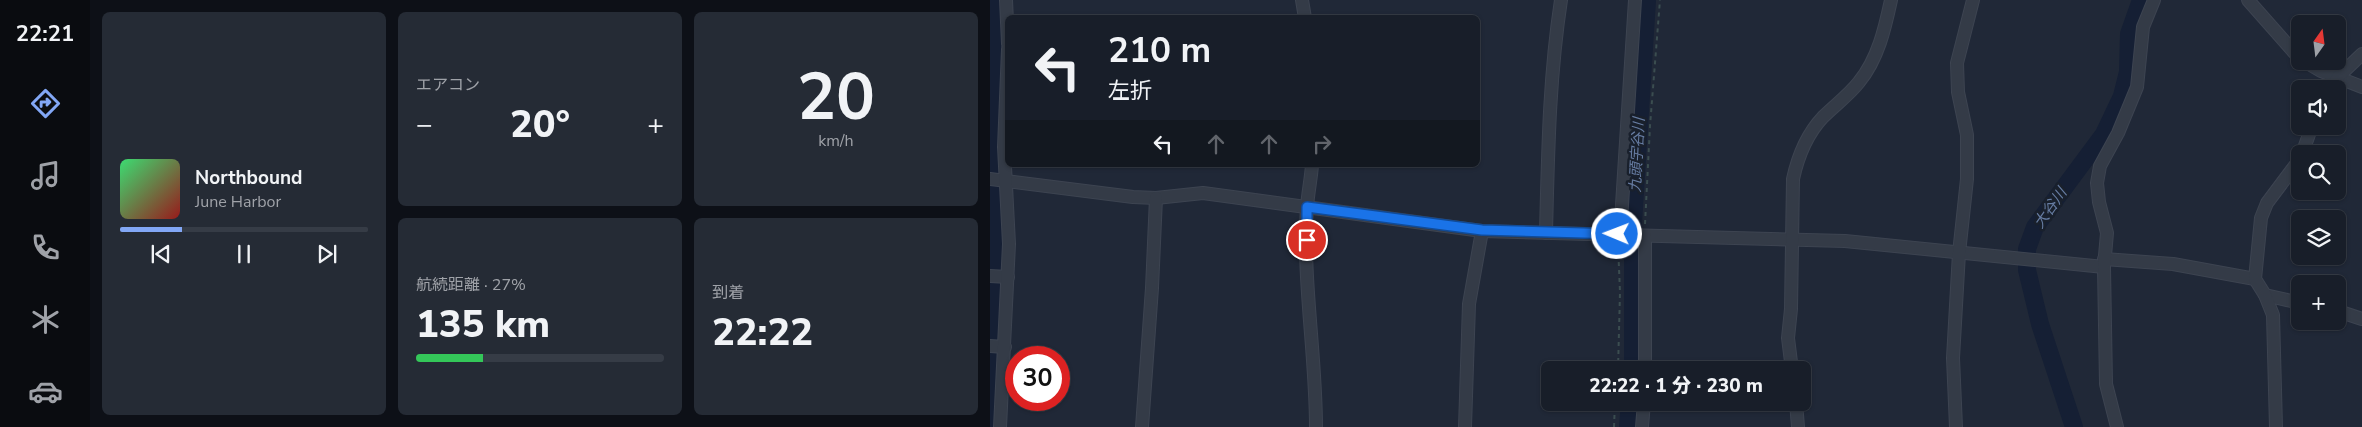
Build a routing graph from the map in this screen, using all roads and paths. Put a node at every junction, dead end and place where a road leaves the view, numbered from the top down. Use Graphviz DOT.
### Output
graph roads {
  1 [pos="1006,0"];
  2 [pos="1302,0"];
  3 [pos="1561,0"];
  4 [pos="1636,0"];
  5 [pos="1660,0"];
  6 [pos="1892,0"];
  7 [pos="1973,0"];
  8 [pos="2154,0"];
  9 [pos="2248,0"];
  10 [pos="1007,15"];
  11 [pos="1304,15"];
  12 [pos="2291,49"];
  13 [pos="2362,54"];
  14 [pos="2319,70"];
  15 [pos="2339,76"];
  16 [pos="2336,80"];
  17 [pos="2362,87"];
  18 [pos="1005,122"];
  19 [pos="1312,167"];
  20 [pos="2291,171"];
  21 [pos="999,181"];
  22 [pos="1156,198"];
  23 [pos="1307,207"];
  24 [pos="1482,230"];
  25 [pos="1546,233"];
  26 [pos="1619,235"];
  27 [pos="1644,236"];
  28 [pos="1791,241"];
  29 [pos="1959,253"];
  30 [pos="2104,263"];
  31 [pos="998,277"];
  32 [pos="2255,279"];
  33 [pos="2265,295"];
  34 [pos="2291,301"];
  35 [pos="2346,314"];
  36 [pos="2362,319"];
  37 [pos="999,346"];
  38 [pos="1618,361"];
  39 [pos="1645,361"];
  40 [pos="1791,361"];
  41 [pos="1615,411"];
  42 [pos="1643,411"];
  43 [pos="1797,411"];
  44 [pos="1000,427"];
  45 [pos="1142,427"];
  46 [pos="1316,427"];
  47 [pos="1465,427"];
  48 [pos="1614,427"];
  49 [pos="1642,427"];
  50 [pos="1798,427"];
  51 [pos="1956,427"];
  52 [pos="2117,427"];
  53 [pos="2276,427"];
  1 -- 10 [label="street"];
  2 -- 11 [label="street"];
  3 -- 25 [label="street"];
  4 -- 26 [label="street"];
  5 -- 27 [label="path"];
  6 -- 28 [label="street"];
  7 -- 29 [label="street"];
  8 -- 30 [label="street"];
  9 -- 12 [label="street"];
  13 -- 15 [label="street"];
  14 -- 15 [label="street"];
  15 -- 16 [label="street"];
  15 -- 17 [label="street"];
  18 -- 21 [label="street"];
  19 -- 23 [label="street"];
  20 -- 32 [label="street"];
  21 -- 22 [label="street"];
  21 -- 31 [label="street"];
  22 -- 23 [label="street"];
  22 -- 45 [label="street"];
  23 -- 24 [label="street"];
  23 -- 46 [label="street"];
  24 -- 25 [label="street"];
  24 -- 47 [label="street"];
  25 -- 26 [label="street"];
  26 -- 27 [label="street"];
  26 -- 38 [label="path"];
  27 -- 28 [label="street"];
  27 -- 39 [label="street"];
  28 -- 29 [label="street"];
  28 -- 40 [label="street"];
  29 -- 30 [label="street"];
  29 -- 51 [label="street"];
  30 -- 32 [label="street"];
  30 -- 52 [label="street"];
  31 -- 37 [label="street"];
  32 -- 33 [label="street"];
  33 -- 34 [label="street"];
  33 -- 53 [label="street"];
  35 -- 36 [label="street"];
  37 -- 44 [label="street"];
  41 -- 48 [label="path"];
  42 -- 49 [label="street"];
  43 -- 50 [label="street"];
}
